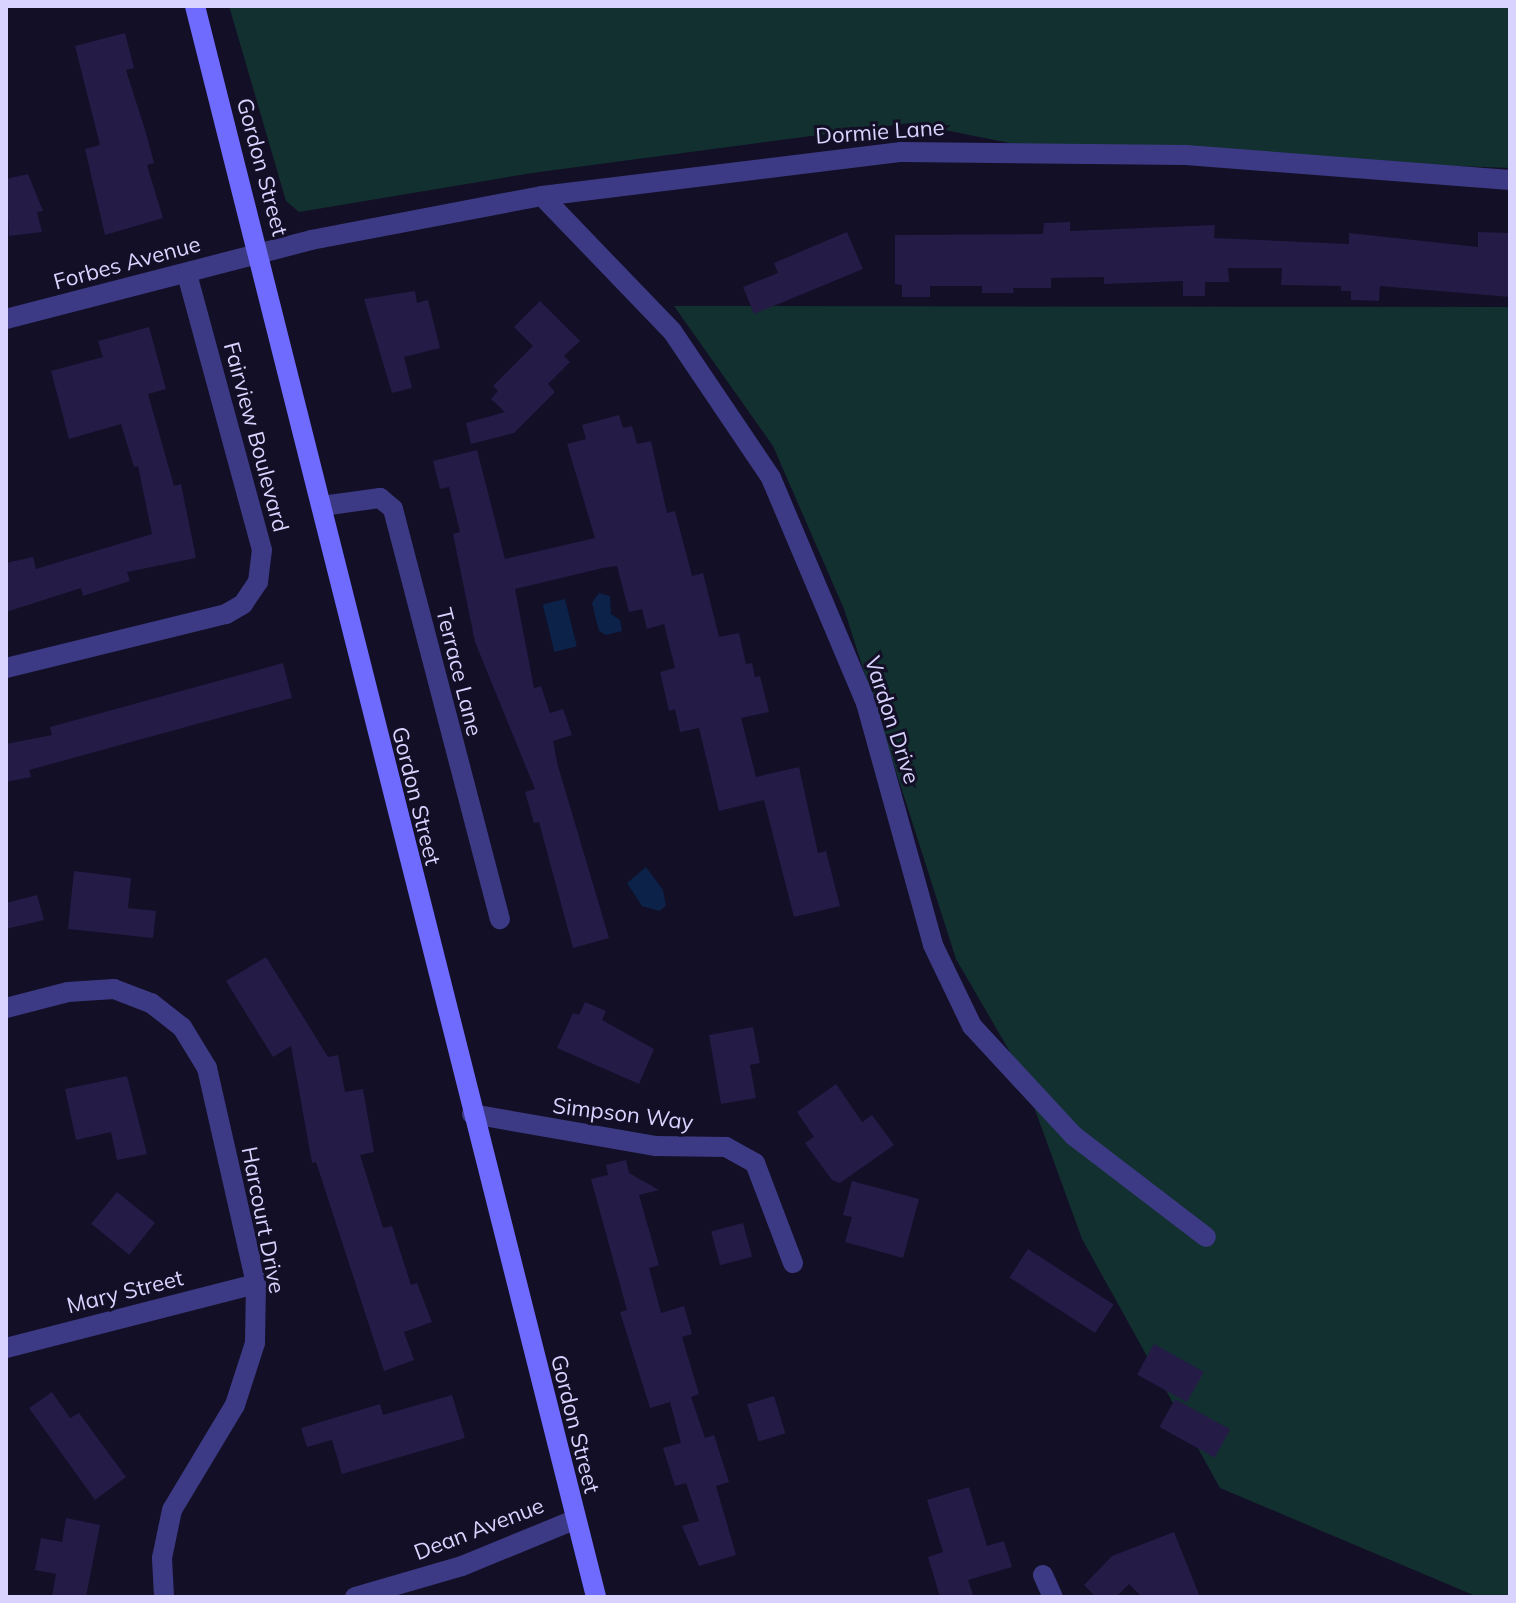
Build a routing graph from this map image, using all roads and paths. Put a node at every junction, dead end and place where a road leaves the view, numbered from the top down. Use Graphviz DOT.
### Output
graph roads {
  1 [pos="195,6"];
  2 [pos="1510,180"];
  3 [pos="542,196"];
  4 [pos="260,254"];
  5 [pos="187,273"];
  6 [pos="6,319"];
  7 [pos="322,506"];
  8 [pos="6,668"];
  9 [pos="500,919"];
  10 [pos="6,1008"];
  11 [pos="472,1114"];
  12 [pos="1206,1237"];
  13 [pos="793,1263"];
  14 [pos="256,1284"];
  15 [pos="6,1348"];
  16 [pos="574,1520"];
  17 [pos="1043,1575"];
  18 [pos="164,1597"];
  19 [pos="355,1597"];
  20 [pos="596,1597"];
  21 [pos="1053,1597"];
  1 -- 4 [label="main road, Gordon Street"];
  2 -- 3 [label="street, Dormie Lane"];
  3 -- 4 [label="street, Dormie Lane"];
  3 -- 12 [label="street, Vardon Drive"];
  4 -- 5 [label="street, Forbes Avenue"];
  4 -- 7 [label="main road, Gordon Street"];
  5 -- 6 [label="street, Forbes Avenue"];
  5 -- 8 [label="street, Fairview Boulevard"];
  7 -- 9 [label="street, Terrace Lane"];
  7 -- 11 [label="main road, Gordon Street"];
  10 -- 14 [label="street, Harcourt Drive"];
  11 -- 13 [label="street, Simpson Way"];
  11 -- 16 [label="main road, Gordon Street"];
  14 -- 15 [label="street, Mary Street"];
  14 -- 18 [label="street, Harcourt Drive"];
  16 -- 19 [label="street, Dean Avenue"];
  16 -- 20 [label="main road, Gordon Street"];
  17 -- 21 [label="street"];
}
